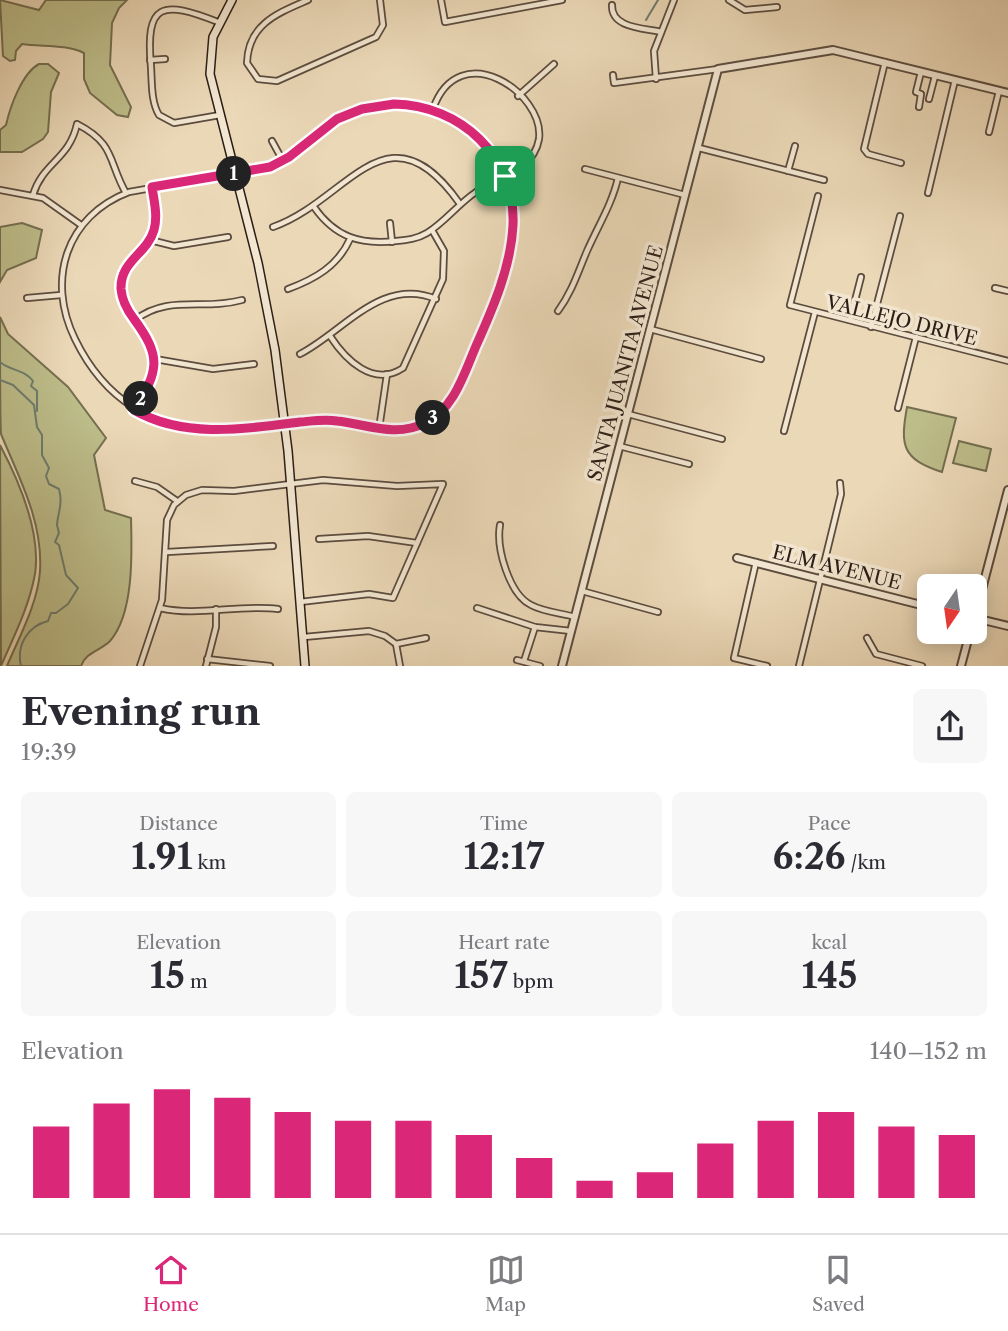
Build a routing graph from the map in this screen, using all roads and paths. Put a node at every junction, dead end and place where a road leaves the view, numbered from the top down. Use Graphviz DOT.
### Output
graph roads {
  1 [pos="232,0"];
  2 [pos="309,0"];
  3 [pos="380,0"];
  4 [pos="441,0"];
  5 [pos="562,0"];
  6 [pos="674,0"];
  7 [pos="729,0"];
  8 [pos="612,5"];
  9 [pos="777,7"];
  10 [pos="218,22"];
  11 [pos="661,32"];
  12 [pos="165,59"];
  13 [pos="150,60"];
  14 [pos="885,62"];
  15 [pos="554,64"];
  16 [pos="718,69"];
  17 [pos="921,71"];
  18 [pos="613,75"];
  19 [pos="936,75"];
  20 [pos="656,79"];
  21 [pos="955,80"];
  22 [pos="999,91"];
  23 [pos="1008,93"];
  24 [pos="518,96"];
  25 [pos="929,99"];
  26 [pos="919,107"];
  27 [pos="433,109"];
  28 [pos="220,115"];
  29 [pos="989,132"];
  30 [pos="272,141"];
  31 [pos="795,146"];
  32 [pos="699,148"];
  33 [pos="283,161"];
  34 [pos="901,163"];
  35 [pos="585,169"];
  36 [pos="788,171"];
  37 [pos="235,173"];
  38 [pos="505,176"];
  39 [pos="618,178"];
  40 [pos="824,180"];
  41 [pos="152,187"];
  42 [pos="0,190"];
  43 [pos="126,193"];
  44 [pos="928,193"];
  45 [pos="33,195"];
  46 [pos="686,195"];
  47 [pos="818,196"];
  48 [pos="460,204"];
  49 [pos="314,207"];
  50 [pos="900,216"];
  51 [pos="390,223"];
  52 [pos="81,225"];
  53 [pos="273,227"];
  54 [pos="432,230"];
  55 [pos="228,237"];
  56 [pos="350,239"];
  57 [pos="150,240"];
  58 [pos="392,242"];
  59 [pos="861,277"];
  60 [pos="995,288"];
  61 [pos="288,289"];
  62 [pos="1008,291"];
  63 [pos="61,295"];
  64 [pos="27,298"];
  65 [pos="436,299"];
  66 [pos="242,300"];
  67 [pos="558,311"];
  68 [pos="815,312"];
  69 [pos="135,320"];
  70 [pos="850,320"];
  71 [pos="872,327"];
  72 [pos="650,329"];
  73 [pos="330,336"];
  74 [pos="916,337"];
  75 [pos="300,355"];
  76 [pos="155,359"];
  77 [pos="761,359"];
  78 [pos="1008,361"];
  79 [pos="254,364"];
  80 [pos="387,374"];
  81 [pos="898,408"];
  82 [pos="134,410"];
  83 [pos="628,414"];
  84 [pos="286,424"];
  85 [pos="379,429"];
  86 [pos="784,431"];
  87 [pos="722,439"];
  88 [pos="620,446"];
  89 [pos="689,464"];
  90 [pos="135,481"];
  91 [pos="840,483"];
  92 [pos="291,484"];
  93 [pos="1008,491"];
  94 [pos="177,501"];
  95 [pos="500,525"];
  96 [pos="319,539"];
  97 [pos="417,543"];
  98 [pos="273,546"];
  99 [pos="167,552"];
  100 [pos="737,558"];
  101 [pos="756,562"];
  102 [pos="986,574"];
  103 [pos="819,579"];
  104 [pos="582,591"];
  105 [pos="300,602"];
  106 [pos="917,604"];
  107 [pos="160,608"];
  108 [pos="477,608"];
  109 [pos="216,609"];
  110 [pos="278,609"];
  111 [pos="658,612"];
  112 [pos="575,617"];
  113 [pos="987,620"];
  114 [pos="1008,626"];
  115 [pos="535,627"];
  116 [pos="571,631"];
  117 [pos="304,637"];
  118 [pos="426,638"];
  119 [pos="867,638"];
  120 [pos="396,644"];
  121 [pos="967,644"];
  122 [pos="207,659"];
  123 [pos="517,660"];
  124 [pos="524,661"];
  125 [pos="140,666"];
  126 [pos="206,666"];
  127 [pos="270,666"];
  128 [pos="306,666"];
  129 [pos="400,666"];
  130 [pos="540,666"];
  131 [pos="562,666"];
  132 [pos="767,666"];
  133 [pos="799,666"];
  134 [pos="922,666"];
  135 [pos="961,666"];
  1 -- 10 [label="main road"];
  2 -- 3 [label="street"];
  4 -- 5 [label="street"];
  6 -- 11 [label="street"];
  7 -- 9 [label="street"];
  8 -- 11 [label="street"];
  10 -- 13 [label="street"];
  10 -- 28 [label="main road"];
  11 -- 20 [label="street"];
  12 -- 13 [label="street"];
  13 -- 28 [label="street"];
  14 -- 16 [label="street"];
  14 -- 17 [label="street"];
  14 -- 34 [label="street"];
  15 -- 24 [label="street"];
  16 -- 20 [label="street"];
  16 -- 32 [label="street, SANTA JUANITA AVENUE"];
  17 -- 19 [label="street"];
  17 -- 26 [label="street"];
  18 -- 20 [label="street"];
  19 -- 21 [label="street"];
  19 -- 25 [label="street"];
  21 -- 22 [label="street"];
  21 -- 44 [label="street"];
  22 -- 23 [label="street"];
  22 -- 29 [label="street"];
  24 -- 27 [label="street"];
  24 -- 38 [label="street"];
  27 -- 33 [label="street"];
  27 -- 38 [label="street"];
  28 -- 37 [label="main road"];
  30 -- 33 [label="street"];
  31 -- 36 [label="street"];
  32 -- 36 [label="street"];
  32 -- 46 [label="street, SANTA JUANITA AVENUE"];
  33 -- 37 [label="street"];
  35 -- 39 [label="street"];
  36 -- 40 [label="street"];
  37 -- 41 [label="street"];
  37 -- 84 [label="main road"];
  38 -- 48 [label="street"];
  38 -- 85 [label="street"];
  39 -- 46 [label="street"];
  39 -- 67 [label="street"];
  41 -- 43 [label="street"];
  41 -- 57 [label="street"];
  42 -- 45 [label="street"];
  43 -- 45 [label="street"];
  43 -- 52 [label="street"];
  45 -- 52 [label="street"];
  46 -- 72 [label="street, SANTA JUANITA AVENUE"];
  47 -- 68 [label="street, VALLEJO DRIVE"];
  48 -- 49 [label="street"];
  48 -- 54 [label="street"];
  49 -- 53 [label="street"];
  49 -- 56 [label="street"];
  50 -- 71 [label="street"];
  51 -- 58 [label="street"];
  52 -- 63 [label="street"];
  54 -- 58 [label="street"];
  54 -- 65 [label="street"];
  55 -- 57 [label="street"];
  56 -- 58 [label="street"];
  56 -- 61 [label="street"];
  57 -- 69 [label="street"];
  59 -- 70 [label="street"];
  60 -- 62 [label="street"];
  63 -- 64 [label="street"];
  63 -- 82 [label="street"];
  65 -- 73 [label="street"];
  65 -- 80 [label="street"];
  66 -- 69 [label="street"];
  68 -- 70 [label="street, VALLEJO DRIVE"];
  68 -- 86 [label="street"];
  69 -- 76 [label="street"];
  70 -- 71 [label="street, VALLEJO DRIVE"];
  71 -- 74 [label="street, VALLEJO DRIVE"];
  72 -- 77 [label="street"];
  72 -- 83 [label="street, SANTA JUANITA AVENUE"];
  73 -- 75 [label="street"];
  73 -- 80 [label="street"];
  74 -- 78 [label="street, VALLEJO DRIVE"];
  74 -- 81 [label="street"];
  76 -- 79 [label="street"];
  76 -- 82 [label="street"];
  80 -- 85 [label="street"];
  82 -- 84 [label="street"];
  83 -- 87 [label="street"];
  83 -- 88 [label="street, SANTA JUANITA AVENUE"];
  84 -- 85 [label="street"];
  84 -- 92 [label="main road"];
  88 -- 89 [label="street"];
  88 -- 104 [label="street, SANTA JUANITA AVENUE"];
  90 -- 94 [label="street"];
  91 -- 103 [label="street"];
  92 -- 94 [label="street"];
  92 -- 97 [label="street"];
  92 -- 105 [label="main road"];
  93 -- 102 [label="street"];
  94 -- 99 [label="street"];
  95 -- 112 [label="street"];
  96 -- 97 [label="street"];
  97 -- 105 [label="street"];
  98 -- 99 [label="street"];
  99 -- 107 [label="street"];
  100 -- 101 [label="street, ELM AVENUE"];
  101 -- 103 [label="street, ELM AVENUE"];
  101 -- 132 [label="street"];
  103 -- 106 [label="street, ELM AVENUE"];
  103 -- 133 [label="street"];
  104 -- 111 [label="street"];
  104 -- 112 [label="street, SANTA JUANITA AVENUE"];
  105 -- 117 [label="main road"];
  107 -- 109 [label="street"];
  107 -- 125 [label="street"];
  108 -- 115 [label="street"];
  109 -- 110 [label="street"];
  109 -- 122 [label="street"];
  112 -- 116 [label="street, SANTA JUANITA AVENUE"];
  113 -- 114 [label="street"];
  115 -- 116 [label="street"];
  115 -- 124 [label="street"];
  116 -- 131 [label="street, SANTA JUANITA AVENUE"];
  117 -- 120 [label="street"];
  117 -- 128 [label="main road"];
  118 -- 120 [label="street"];
  119 -- 134 [label="street"];
  120 -- 129 [label="street"];
  121 -- 135 [label="street"];
  122 -- 126 [label="street"];
  122 -- 127 [label="street"];
  123 -- 124 [label="street"];
  124 -- 130 [label="street"];
}
